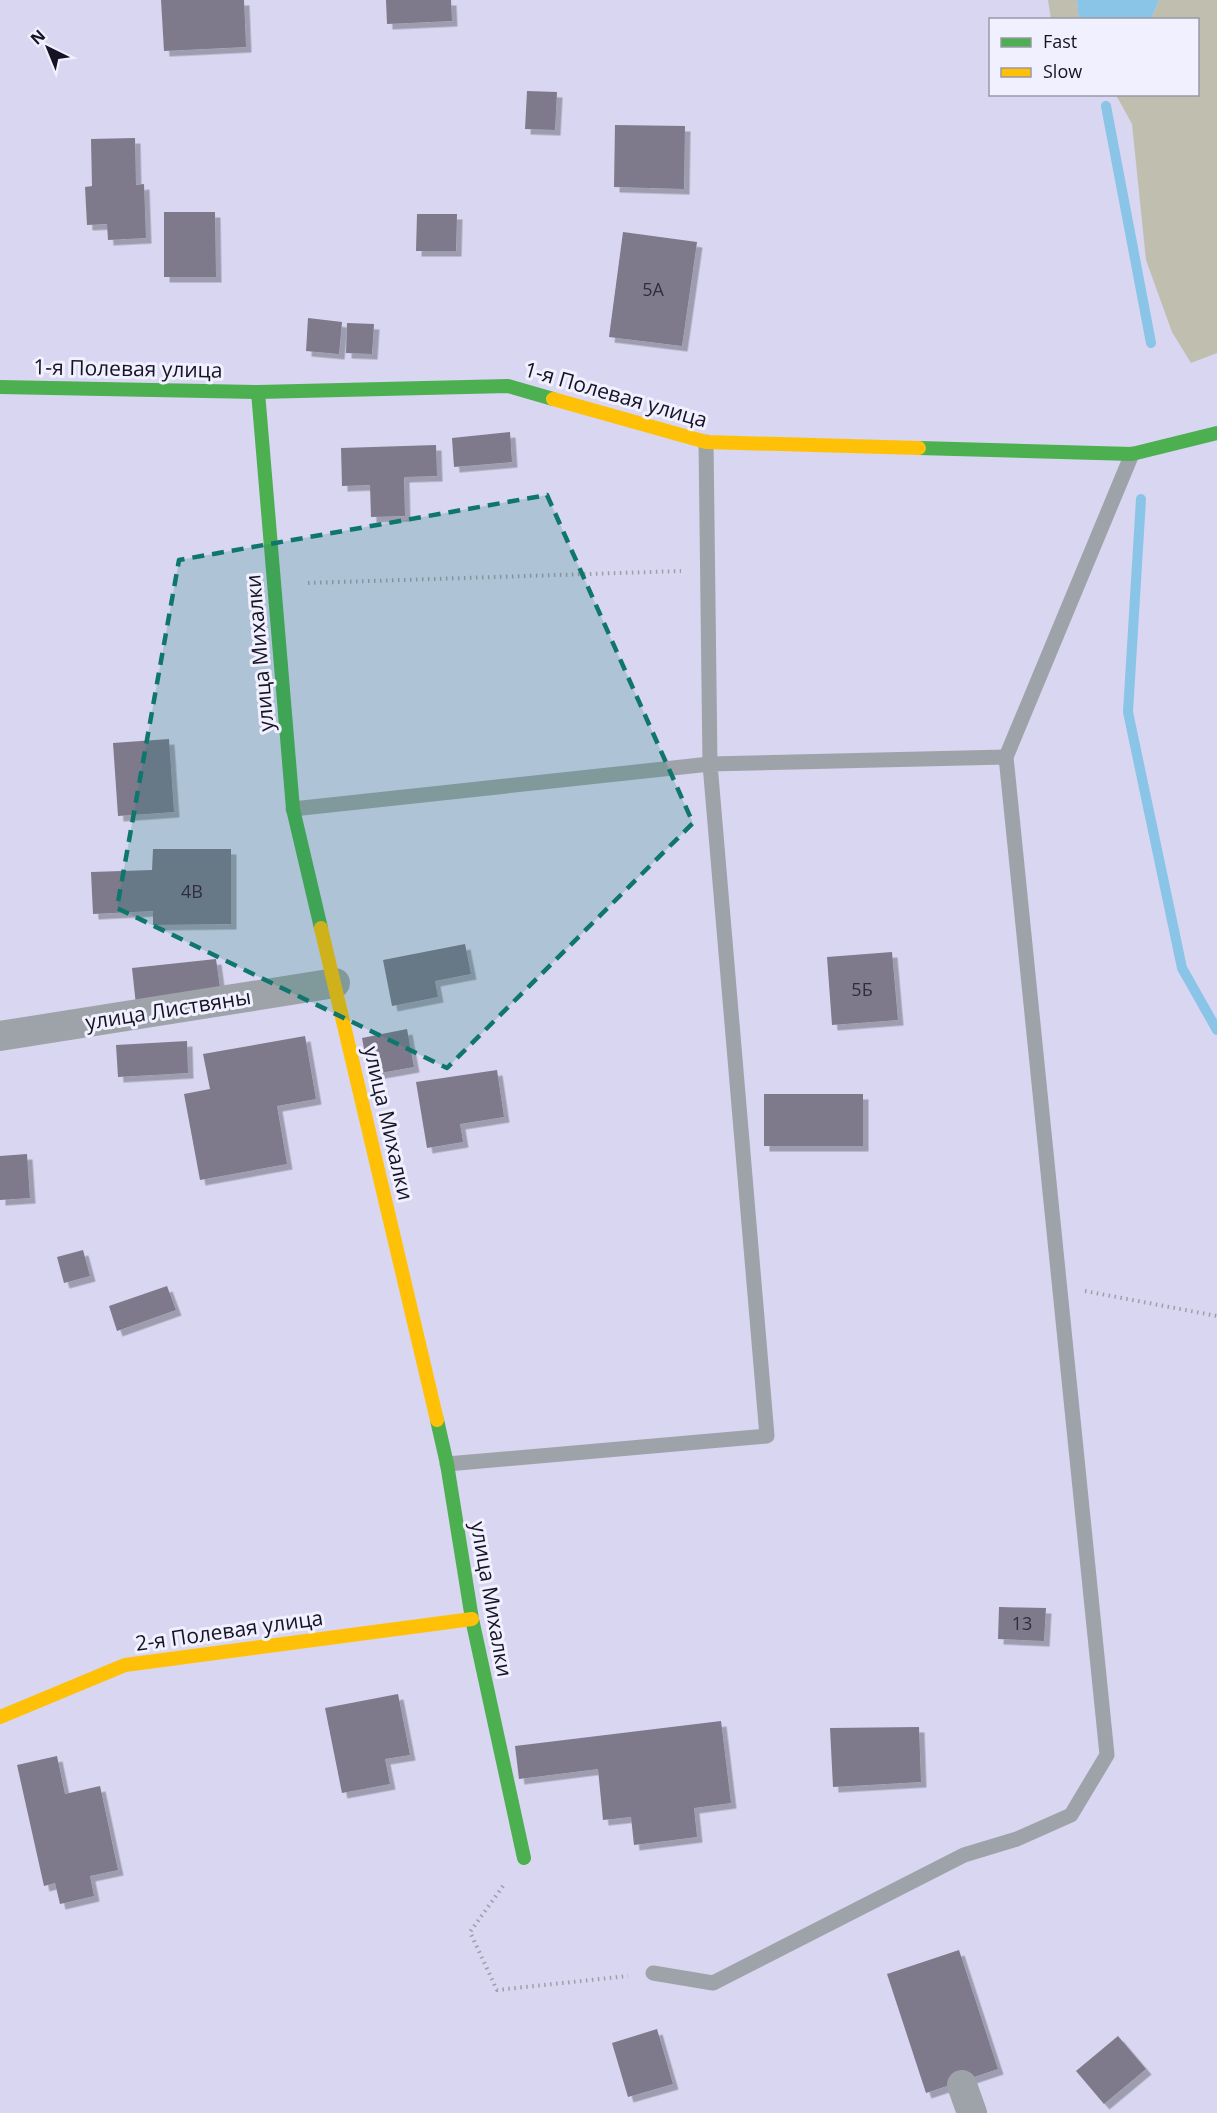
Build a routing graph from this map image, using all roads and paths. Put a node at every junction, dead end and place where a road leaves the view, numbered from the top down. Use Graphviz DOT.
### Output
graph roads {
  1 [pos="0,387"];
  2 [pos="258,392"];
  3 [pos="1217,433"];
  4 [pos="705,442"];
  5 [pos="1132,454"];
  6 [pos="707,570"];
  7 [pos="274,584"];
  8 [pos="1006,757"];
  9 [pos="710,764"];
  10 [pos="293,809"];
  11 [pos="335,983"];
  12 [pos="0,1036"];
  13 [pos="1059,1286"];
  14 [pos="1217,1316"];
  15 [pos="447,1464"];
  16 [pos="472,1619"];
  17 [pos="0,1717"];
  18 [pos="524,1858"];
  19 [pos="653,1973"];
  20 [pos="962,2085"];
  21 [pos="972,2113"];
  1 -- 2 [label="street, 1-я Полевая улица"];
  2 -- 4 [label="street, 1-я Полевая улица"];
  2 -- 7 [label="street, улица Михалки"];
  3 -- 5 [label="street, 1-я Полевая улица"];
  4 -- 5 [label="street, 1-я Полевая улица"];
  4 -- 6 [label="lane"];
  5 -- 8 [label="lane"];
  6 -- 7 [label="path"];
  6 -- 9 [label="lane"];
  7 -- 10 [label="street, улица Михалки"];
  8 -- 9 [label="lane"];
  8 -- 13 [label="lane"];
  9 -- 10 [label="lane"];
  9 -- 15 [label="lane"];
  10 -- 11 [label="street, улица Михалки"];
  11 -- 12 [label="street, улица Листвяны"];
  11 -- 15 [label="street, улица Михалки"];
  13 -- 14 [label="path"];
  13 -- 19 [label="lane"];
  15 -- 16 [label="street, улица Михалки"];
  16 -- 17 [label="street, 2-я Полевая улица"];
  16 -- 18 [label="street, улица Михалки"];
  18 -- 19 [label="path"];
  20 -- 21 [label="street"];
}
